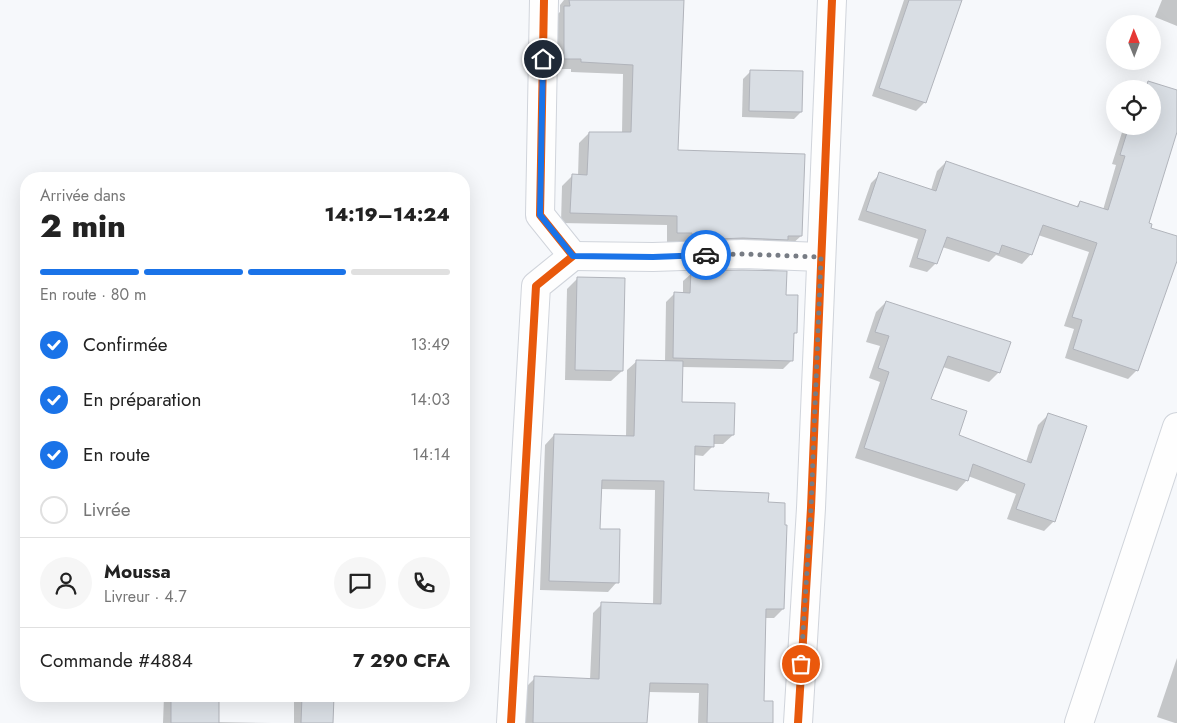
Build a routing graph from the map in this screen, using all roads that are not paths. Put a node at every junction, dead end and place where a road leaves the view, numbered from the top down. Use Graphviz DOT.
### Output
graph roads {
  1 [pos="544,0"];
  2 [pos="832,0"];
  3 [pos="573,256"];
  4 [pos="821,257"];
  5 [pos="1177,427"];
  6 [pos="511,723"];
  7 [pos="798,723"];
  8 [pos="1079,723"];
  1 -- 3 [label="street"];
  2 -- 4 [label="street"];
  3 -- 4 [label="street"];
  3 -- 6 [label="street"];
  4 -- 7 [label="street"];
  5 -- 8 [label="street"];
}
